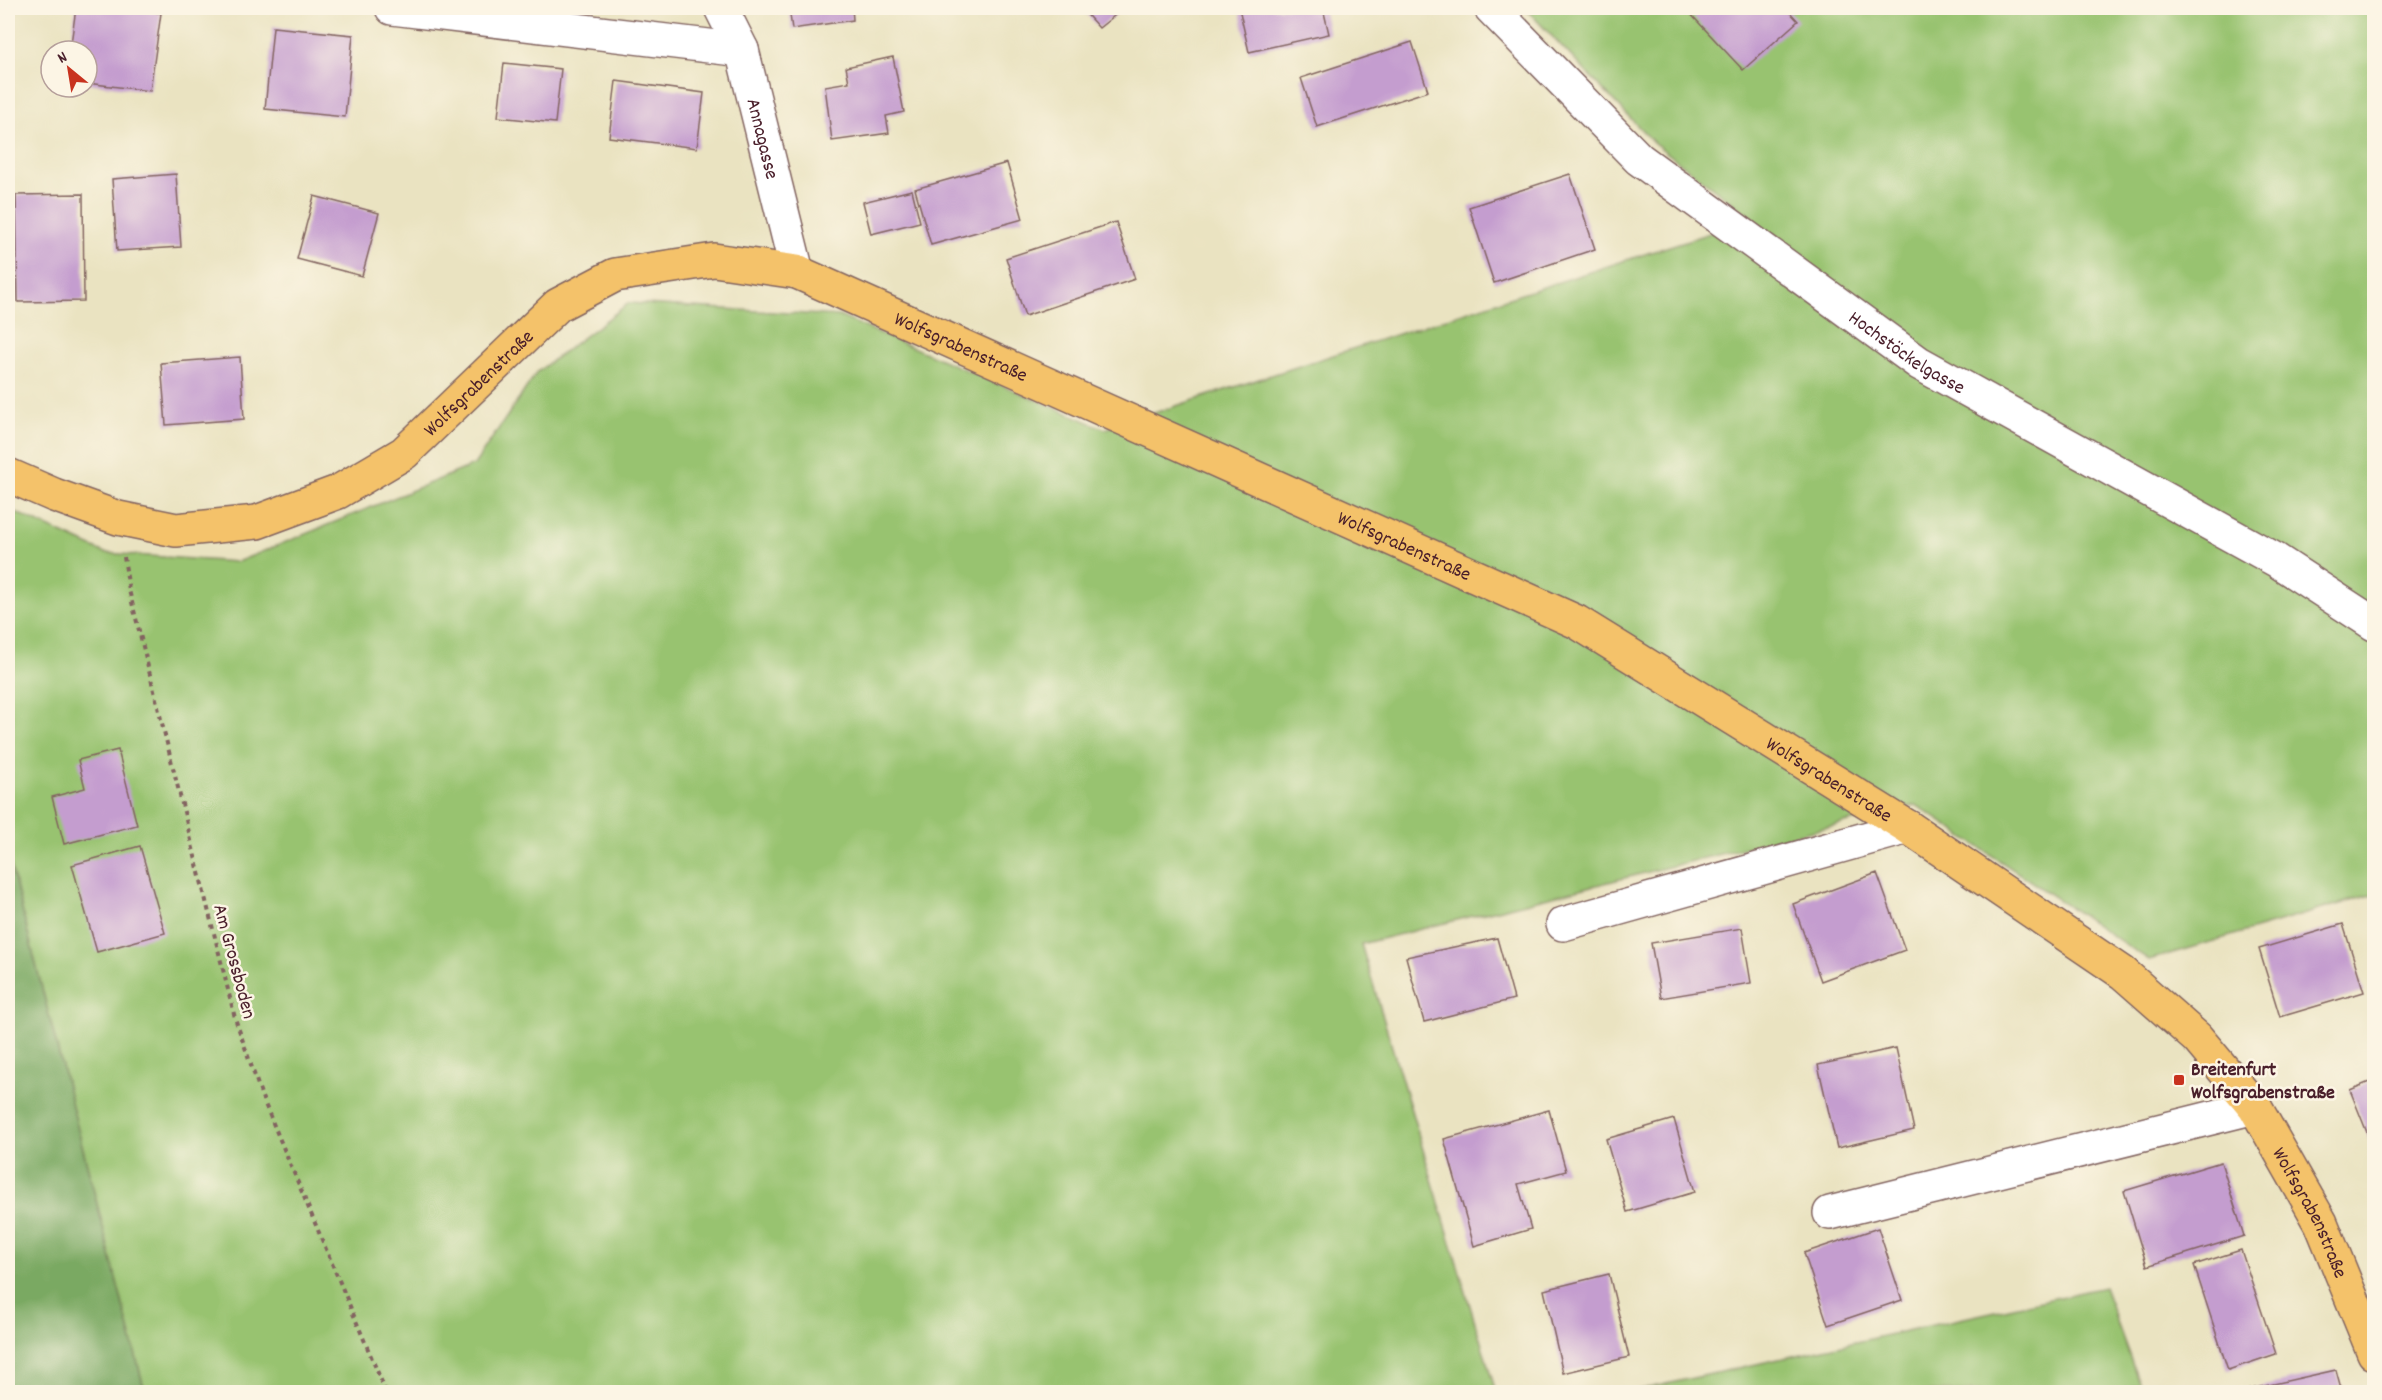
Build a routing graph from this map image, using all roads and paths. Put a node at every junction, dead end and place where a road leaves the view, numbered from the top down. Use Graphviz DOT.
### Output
graph roads {
  1 [pos="392,8"];
  2 [pos="721,8"];
  3 [pos="1491,8"];
  4 [pos="742,51"];
  5 [pos="797,272"];
  6 [pos="8,475"];
  7 [pos="118,518"];
  8 [pos="2374,624"];
  9 [pos="1908,827"];
  10 [pos="1563,924"];
  11 [pos="2255,1107"];
  12 [pos="1830,1213"];
  13 [pos="2374,1353"];
  14 [pos="386,1392"];
  1 -- 4 [label="street"];
  2 -- 4 [label="street, Annagasse"];
  3 -- 8 [label="street, Hochstöckelgasse"];
  4 -- 5 [label="street, Annagasse"];
  5 -- 7 [label="main road, Wolfsgrabenstraße"];
  5 -- 9 [label="main road, Wolfsgrabenstraße"];
  6 -- 7 [label="main road, Wolfsgrabenstraße"];
  7 -- 14 [label="path, Am Grossboden"];
  9 -- 10 [label="street, Wolfsgrabenstraße"];
  9 -- 11 [label="main road, Wolfsgrabenstraße"];
  11 -- 12 [label="street"];
  11 -- 13 [label="main road, Wolfsgrabenstraße"];
}
